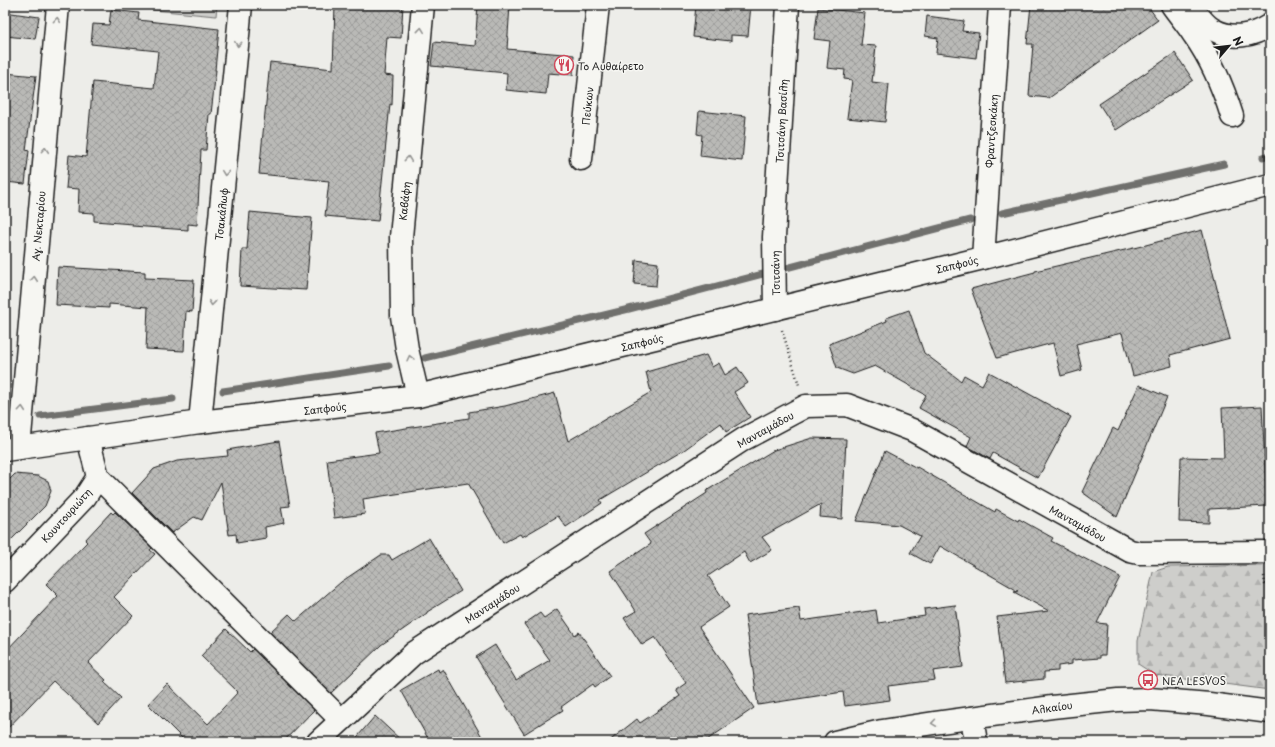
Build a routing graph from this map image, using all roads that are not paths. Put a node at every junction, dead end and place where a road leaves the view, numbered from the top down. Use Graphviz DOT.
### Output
graph roads {
  1 [pos="58,5"];
  2 [pos="241,5"];
  3 [pos="423,5"];
  4 [pos="598,5"];
  5 [pos="788,5"];
  6 [pos="997,5"];
  7 [pos="1172,5"];
  8 [pos="1190,5"];
  9 [pos="1270,25"];
  10 [pos="1232,116"];
  11 [pos="581,159"];
  12 [pos="1270,185"];
  13 [pos="774,237"];
  14 [pos="983,258"];
  15 [pos="775,300"];
  16 [pos="418,396"];
  17 [pos="200,422"];
  18 [pos="88,438"];
  19 [pos="12,449"];
  20 [pos="98,476"];
  21 [pos="1270,552"];
  22 [pos="5,581"];
  23 [pos="1270,712"];
  24 [pos="972,718"];
  25 [pos="341,720"];
  26 [pos="318,742"];
  27 [pos="835,742"];
  28 [pos="976,742"];
  19 -- 1 [label="street, Αγ. Νεκταρίου, one-way"];
  2 -- 17 [label="street, Τσακάλωφ, one-way"];
  16 -- 3 [label="street, Καβάφη, one-way"];
  4 -- 11 [label="street, Πεύκων"];
  5 -- 13 [label="street, Τσιτσάνη Βασίλη"];
  6 -- 14 [label="street, Φραντζεσκάκη"];
  7 -- 10 [label="street"];
  8 -- 9 [label="street"];
  12 -- 14 [label="street, Σαπφούς"];
  13 -- 15 [label="street, Τσιτσάνη"];
  14 -- 15 [label="street, Σαπφούς"];
  15 -- 16 [label="street, Σαπφούς"];
  16 -- 17 [label="street, Σαπφούς"];
  17 -- 18 [label="street, Σαπφούς"];
  18 -- 19 [label="street, Σαπφούς"];
  18 -- 20 [label="street"];
  20 -- 22 [label="street, Κουντουριώτη"];
  20 -- 25 [label="street"];
  21 -- 25 [label="street, Μανταμάδου"];
  23 -- 24 [label="street, Αλκαίου"];
  24 -- 27 [label="street, Αλκαίου, one-way"];
  24 -- 28 [label="street"];
  25 -- 26 [label="street, Μανταμάδου"];
}
